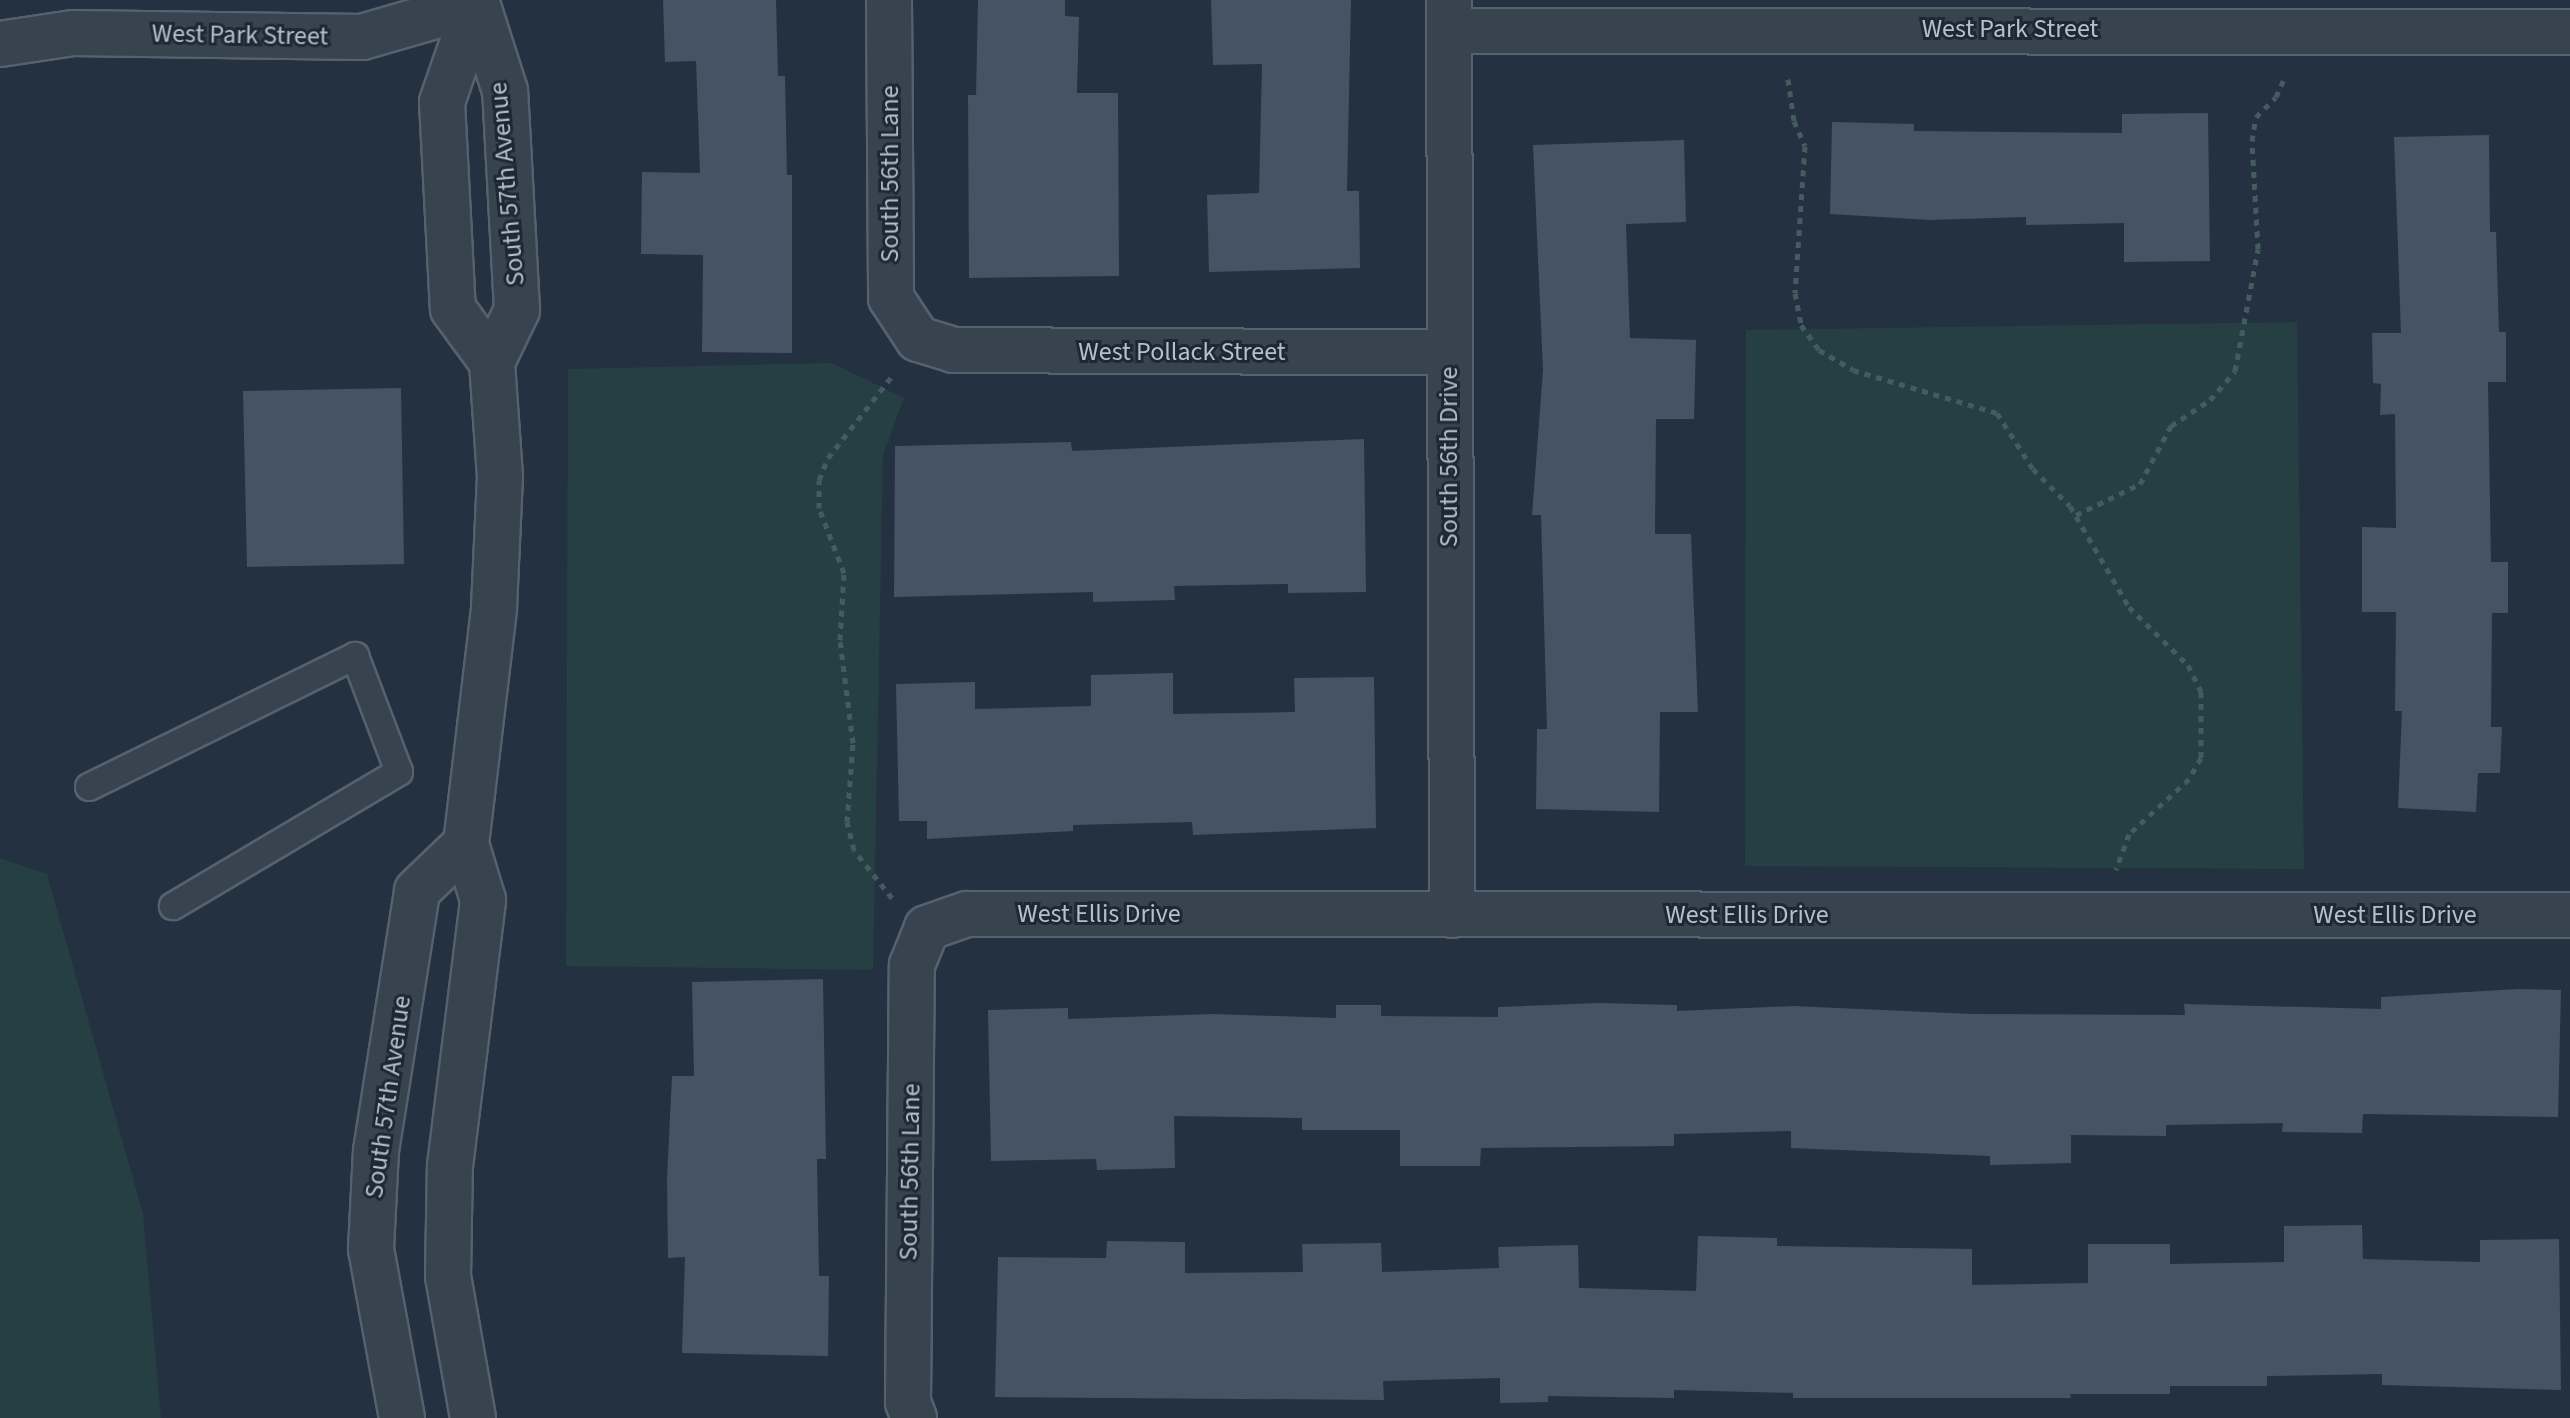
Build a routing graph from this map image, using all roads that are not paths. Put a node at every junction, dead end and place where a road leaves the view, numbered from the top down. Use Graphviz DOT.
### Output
graph roads {
  1 [pos="889,0"];
  2 [pos="476,2"];
  3 [pos="2022,14"];
  4 [pos="1449,16"];
  5 [pos="2570,32"];
  6 [pos="0,44"];
  7 [pos="514,218"];
  8 [pos="448,222"];
  9 [pos="918,339"];
  10 [pos="1448,353"];
  11 [pos="492,362"];
  12 [pos="89,787"];
  13 [pos="466,844"];
  14 [pos="173,906"];
  15 [pos="1452,915"];
  16 [pos="2570,915"];
  17 [pos="927,928"];
  18 [pos="402,1418"];
  19 [pos="473,1418"];
  20 [pos="914,1418"];
  1 -- 9 [label="street, South 56th Lane"];
  2 -- 6 [label="street, West Park Street"];
  2 -- 7 [label="street, South 57th Avenue"];
  2 -- 8 [label="street, South 57th Avenue"];
  3 -- 4 [label="street, West Park Street"];
  3 -- 5 [label="street, West Park Street"];
  4 -- 10 [label="street, South 56th Drive"];
  7 -- 8 [label="street"];
  7 -- 11 [label="street, South 57th Avenue"];
  8 -- 11 [label="street, South 57th Avenue"];
  9 -- 10 [label="street, West Pollack Street"];
  10 -- 15 [label="street, South 56th Drive"];
  11 -- 13 [label="street, South 57th Avenue"];
  12 -- 14 [label="lane"];
  13 -- 18 [label="street, South 57th Avenue"];
  13 -- 19 [label="street, South 57th Avenue"];
  15 -- 16 [label="street, West Ellis Drive"];
  15 -- 17 [label="street, West Ellis Drive"];
  17 -- 20 [label="street, South 56th Lane"];
}
